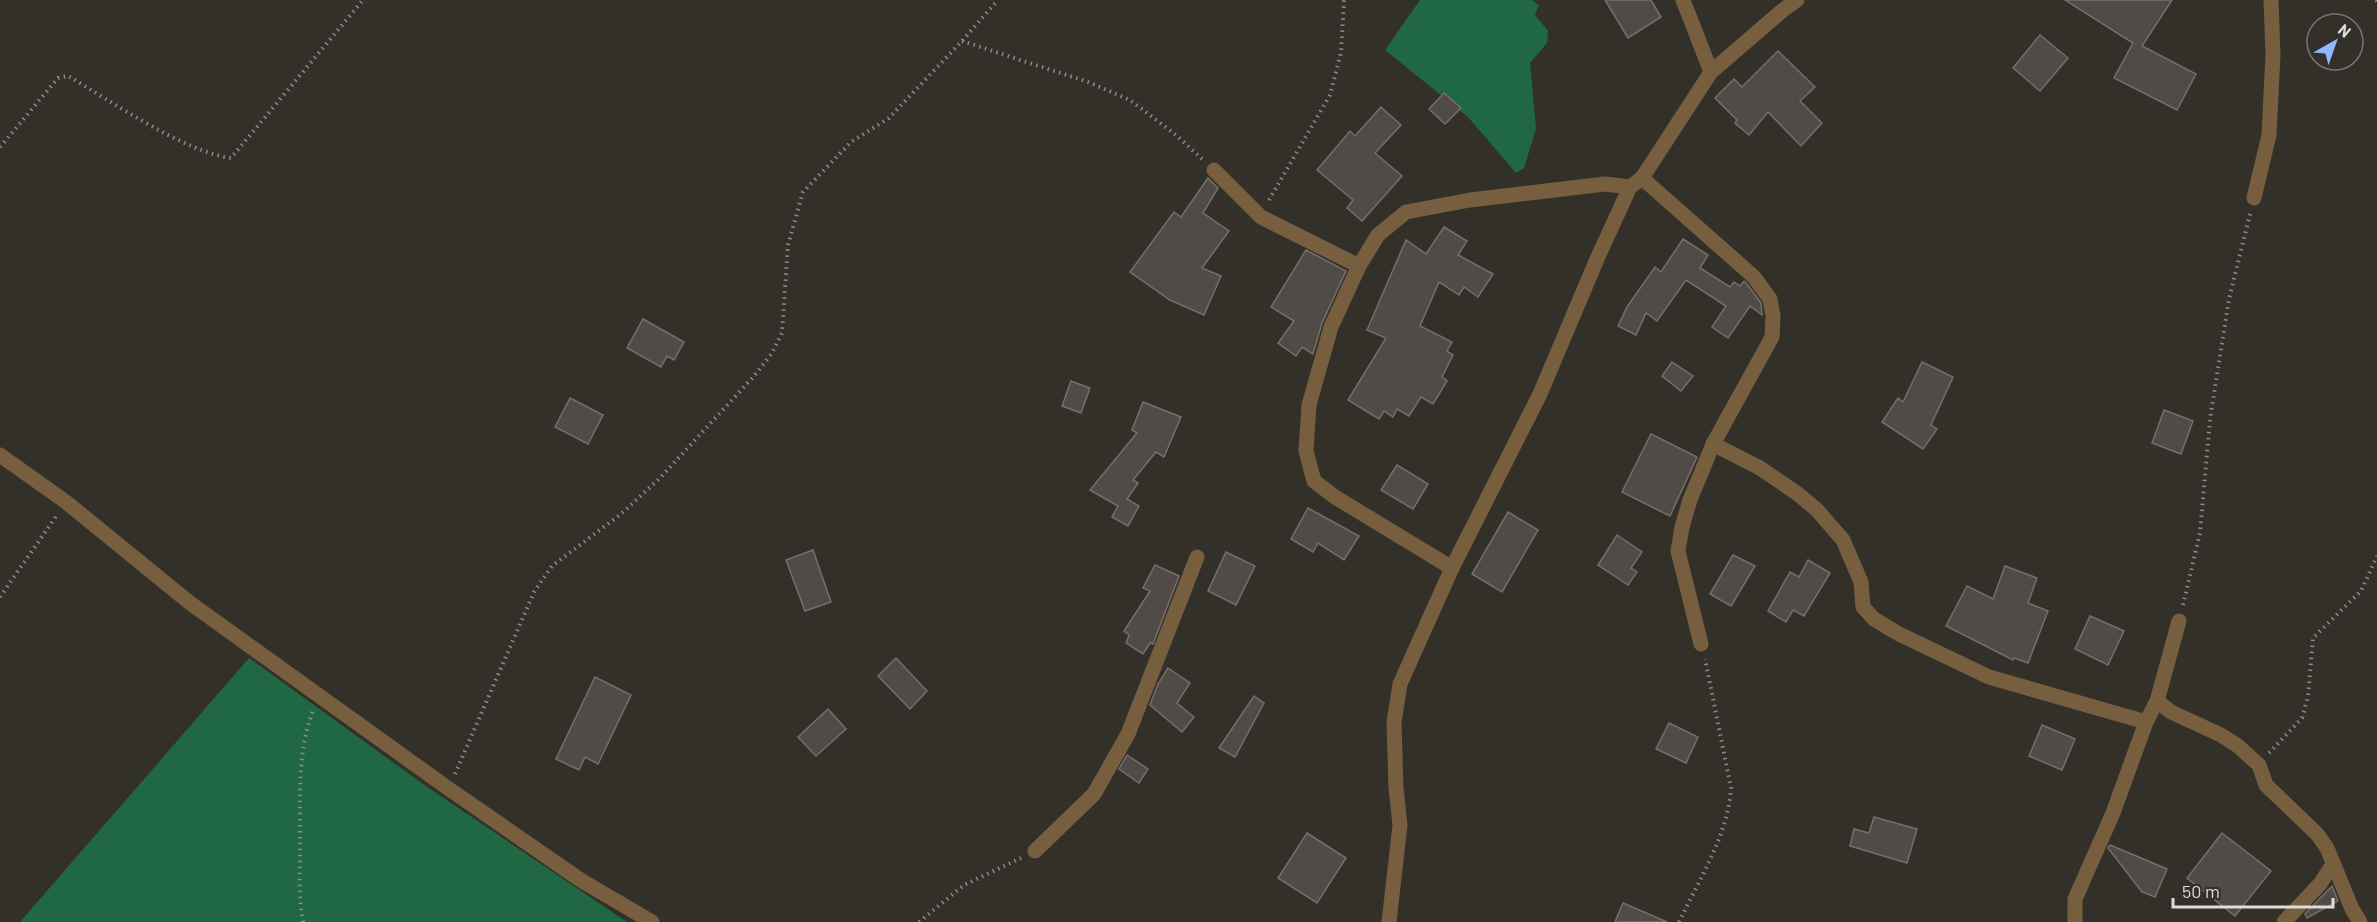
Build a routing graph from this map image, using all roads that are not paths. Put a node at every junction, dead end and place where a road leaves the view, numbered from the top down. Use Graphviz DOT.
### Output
graph roads {
  1 [pos="1683,0"];
  2 [pos="1797,0"];
  3 [pos="2271,0"];
  4 [pos="1712,72"];
  5 [pos="1214,170"];
  6 [pos="1636,182"];
  7 [pos="2254,198"];
  8 [pos="1359,266"];
  9 [pos="1713,444"];
  10 [pos="0,455"];
  11 [pos="1197,557"];
  12 [pos="1452,568"];
  13 [pos="2179,621"];
  14 [pos="1701,644"];
  15 [pos="2157,701"];
  16 [pos="2146,722"];
  17 [pos="1035,851"];
  18 [pos="2333,864"];
  19 [pos="652,922"];
  20 [pos="1389,922"];
  21 [pos="2075,922"];
  22 [pos="2284,922"];
  23 [pos="2360,922"];
  1 -- 4 [label="street"];
  2 -- 4 [label="street"];
  3 -- 7 [label="street"];
  4 -- 6 [label="street"];
  5 -- 8 [label="street"];
  6 -- 8 [label="street"];
  6 -- 9 [label="street"];
  6 -- 12 [label="street"];
  8 -- 12 [label="street"];
  9 -- 14 [label="street"];
  9 -- 16 [label="street"];
  10 -- 19 [label="street"];
  11 -- 17 [label="street"];
  12 -- 20 [label="street"];
  13 -- 15 [label="street"];
  15 -- 16 [label="street"];
  15 -- 18 [label="street"];
  16 -- 21 [label="street"];
  18 -- 22 [label="street"];
  18 -- 23 [label="street"];
}
